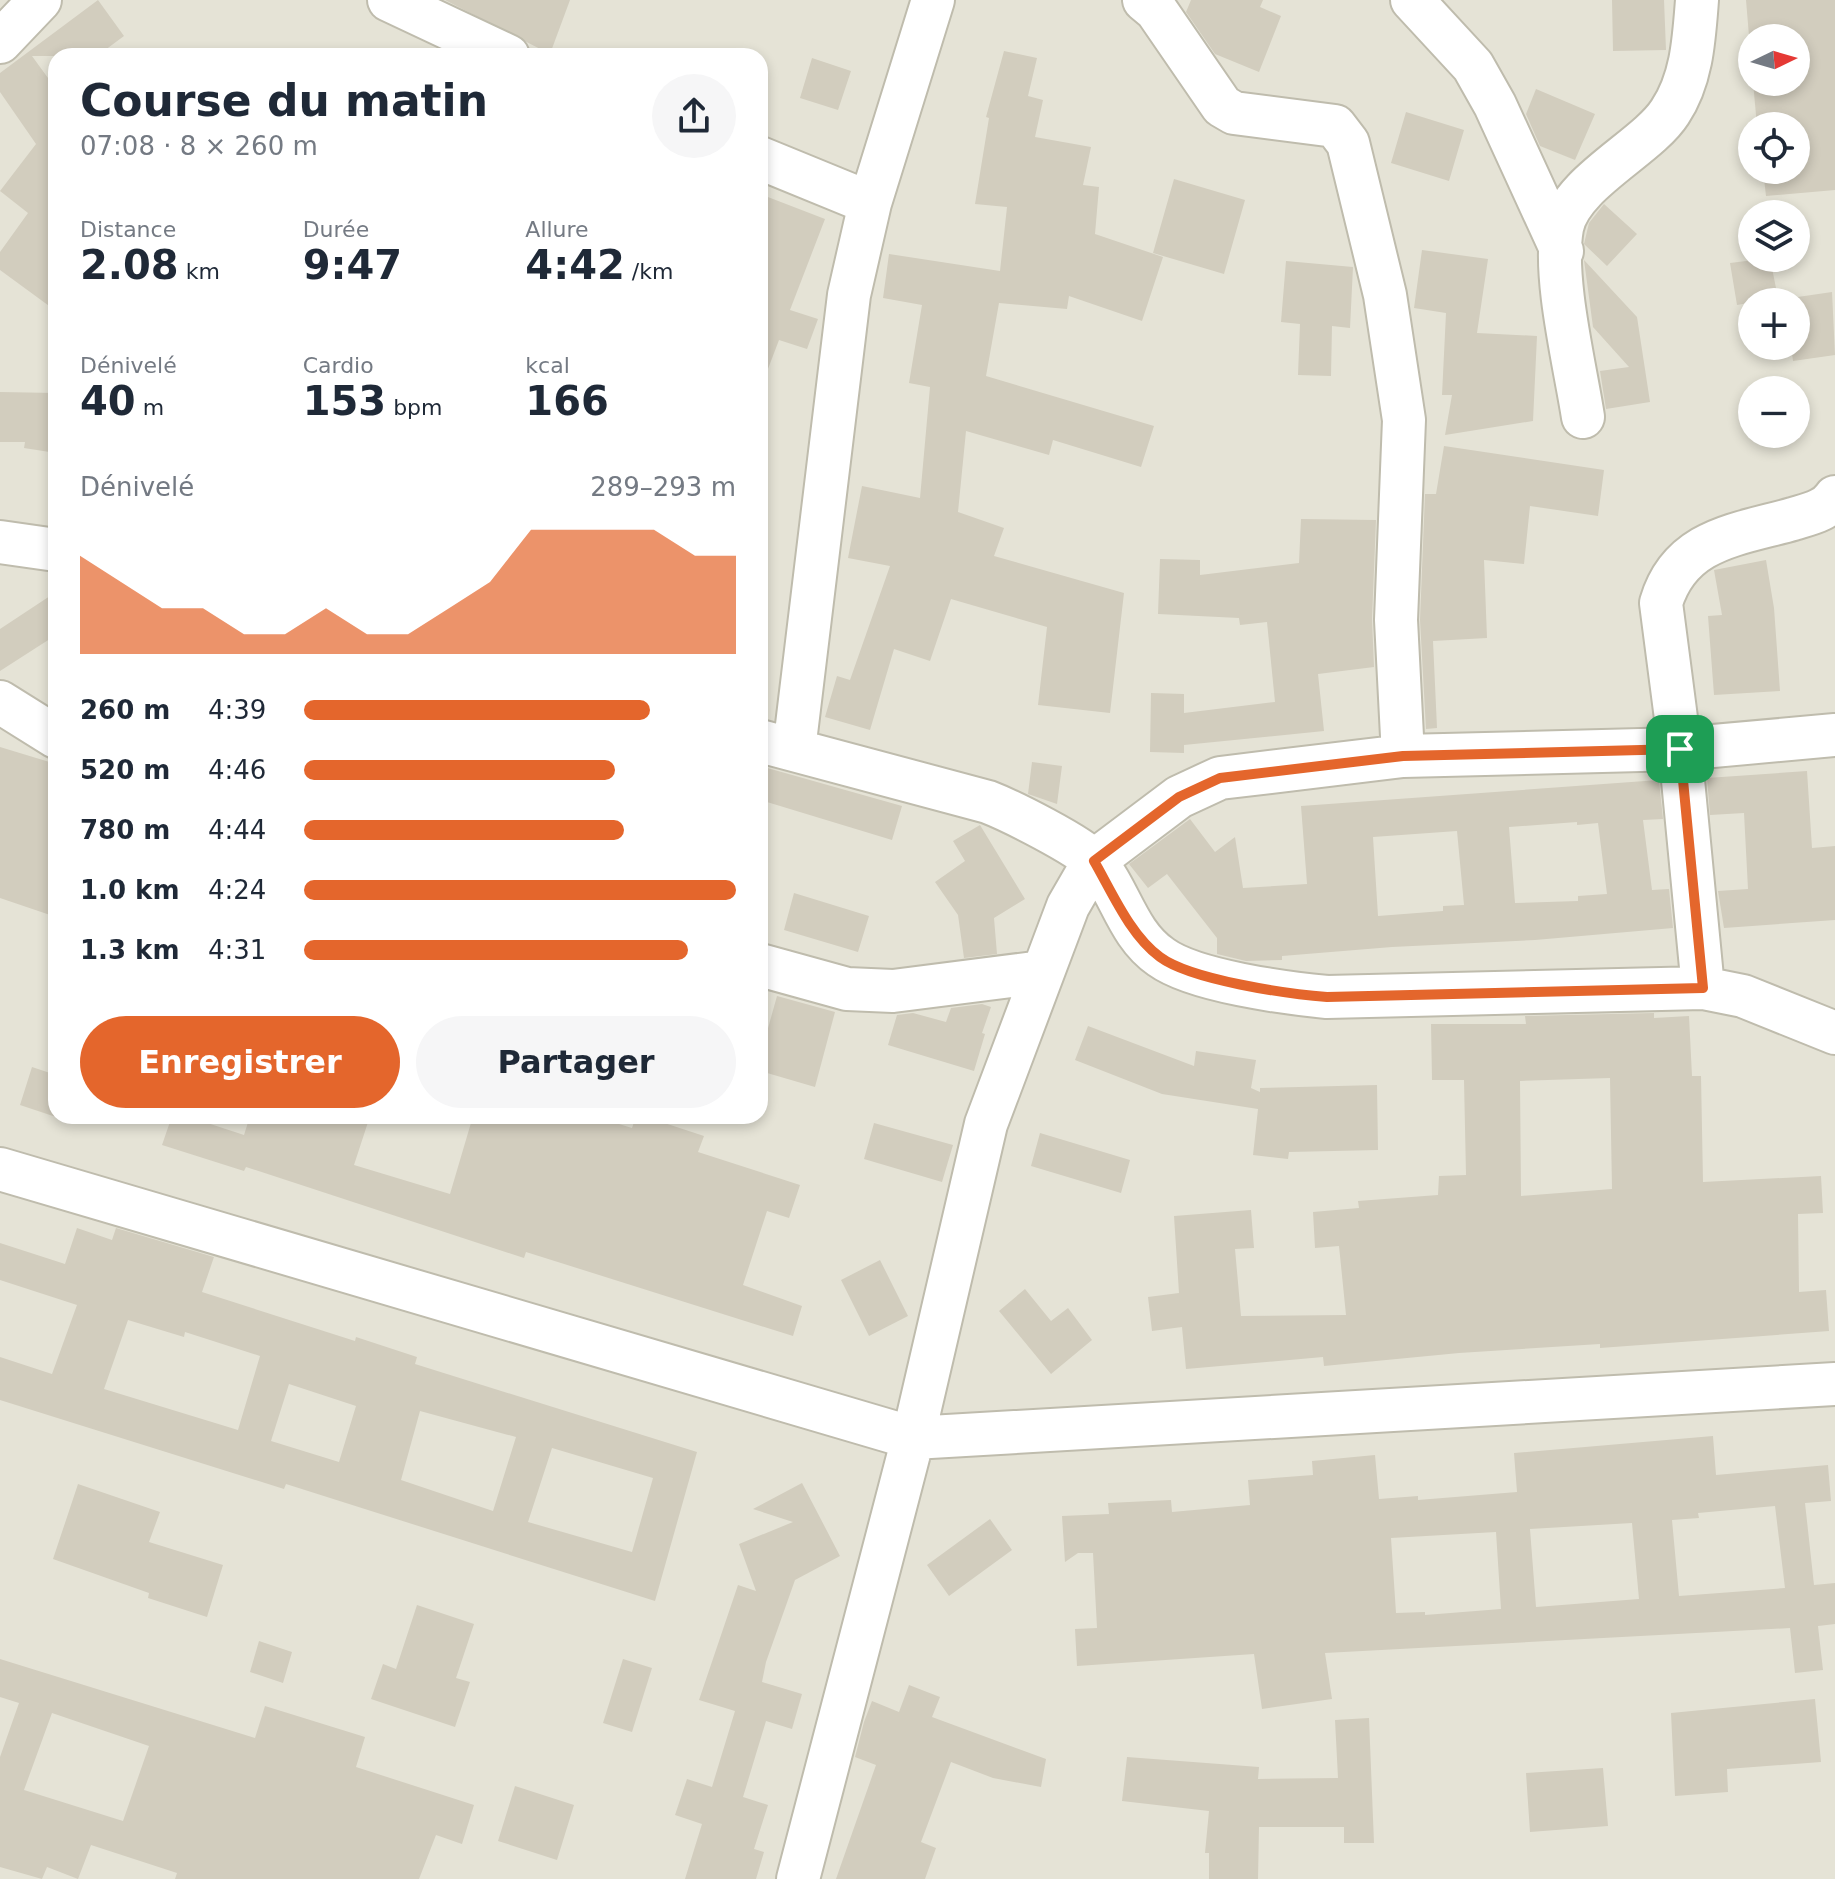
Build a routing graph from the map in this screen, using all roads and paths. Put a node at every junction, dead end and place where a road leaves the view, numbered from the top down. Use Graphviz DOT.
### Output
graph roads {
  1 [pos="40,0"];
  2 [pos="389,0"];
  3 [pos="933,0"];
  4 [pos="1144,0"];
  5 [pos="1412,0"];
  6 [pos="1697,0"];
  7 [pos="0,42"];
  8 [pos="491,48"];
  9 [pos="768,161"];
  10 [pos="870,203"];
  11 [pos="1562,251"];
  12 [pos="1583,417"];
  13 [pos="1835,497"];
  14 [pos="0,542"];
  15 [pos="48,549"];
  16 [pos="0,702"];
  17 [pos="48,732"];
  18 [pos="1835,735"];
  19 [pos="777,746"];
  20 [pos="1680,749"];
  21 [pos="1403,756"];
  22 [pos="1094,861"];
  23 [pos="768,967"];
  24 [pos="1042,972"];
  25 [pos="1703,988"];
  26 [pos="1835,1033"];
  27 [pos="0,1169"];
  28 [pos="1835,1384"];
  29 [pos="913,1438"];
  30 [pos="798,1879"];
  1 -- 7 [label="street"];
  2 -- 8 [label="street"];
  3 -- 10 [label="street"];
  4 -- 21 [label="street"];
  5 -- 11 [label="street"];
  6 -- 11 [label="street"];
  9 -- 10 [label="street"];
  10 -- 19 [label="street"];
  11 -- 12 [label="street"];
  13 -- 20 [label="street"];
  14 -- 15 [label="street"];
  16 -- 17 [label="street"];
  18 -- 20 [label="street"];
  19 -- 22 [label="street"];
  20 -- 21 [label="street"];
  20 -- 25 [label="street"];
  21 -- 22 [label="street"];
  22 -- 24 [label="street"];
  22 -- 25 [label="street"];
  23 -- 24 [label="street"];
  24 -- 29 [label="street"];
  25 -- 26 [label="street"];
  27 -- 29 [label="street"];
  28 -- 29 [label="street"];
  29 -- 30 [label="street"];
}
